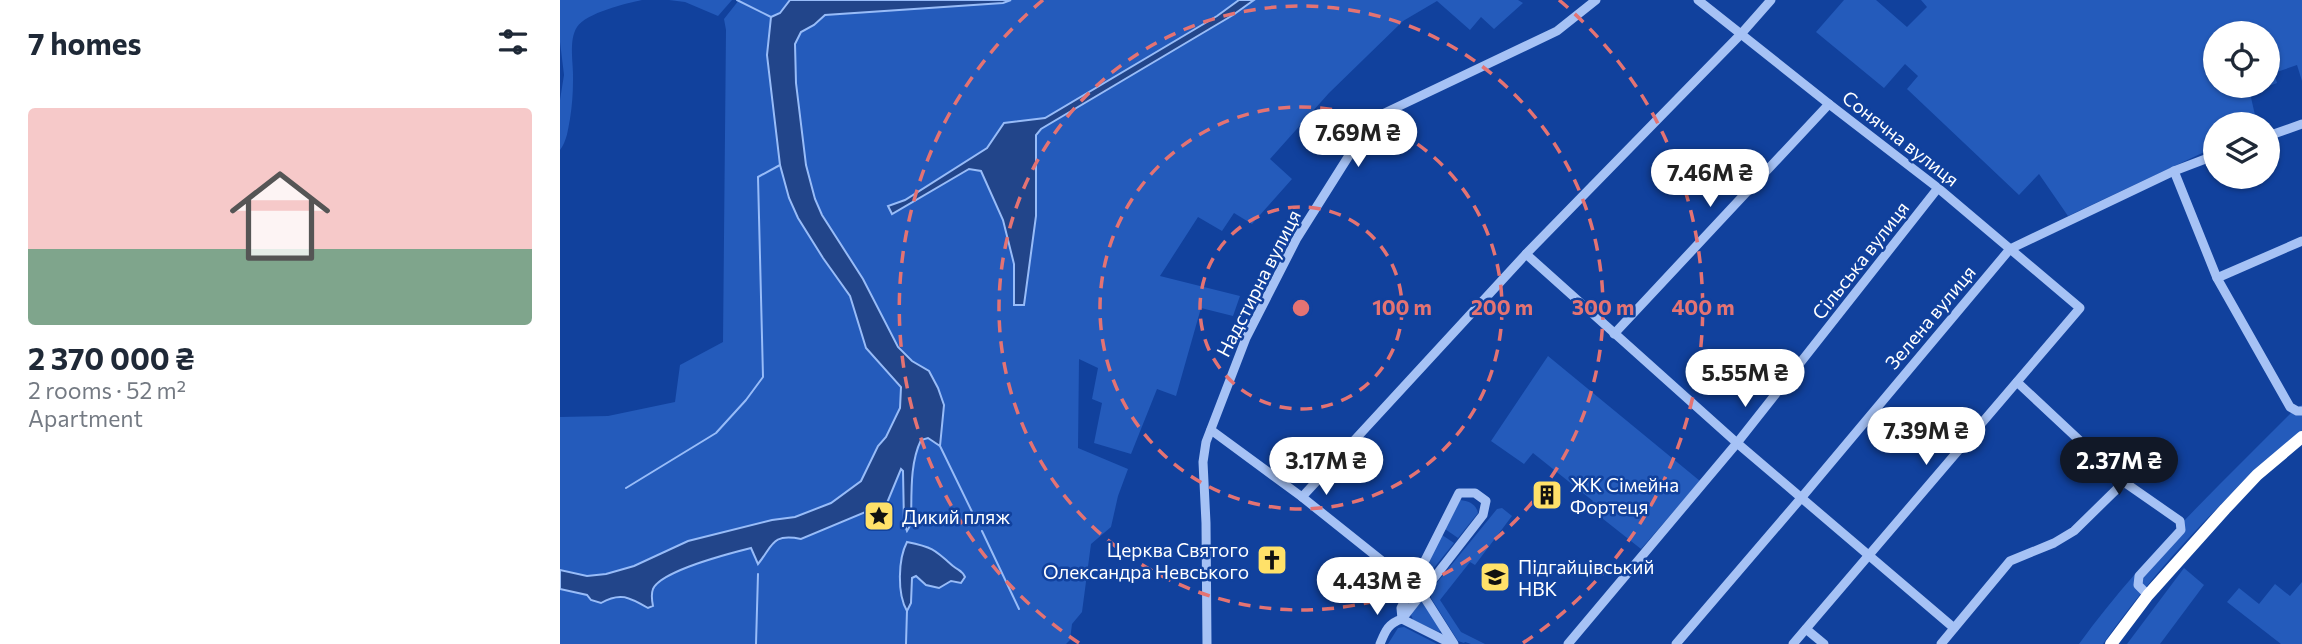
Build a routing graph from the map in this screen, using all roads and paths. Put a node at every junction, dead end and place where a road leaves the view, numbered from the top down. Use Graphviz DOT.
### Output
graph roads {
  1 [pos="1596,0"];
  2 [pos="1698,0"];
  3 [pos="1771,0"];
  4 [pos="1741,34"];
  5 [pos="1829,104"];
  6 [pos="2302,124"];
  7 [pos="2280,132"];
  8 [pos="2203,160"];
  9 [pos="2174,171"];
  10 [pos="1938,188"];
  11 [pos="2302,241"];
  12 [pos="2010,249"];
  13 [pos="1526,254"];
  14 [pos="2217,278"];
  15 [pos="1614,334"];
  16 [pos="2017,382"];
  17 [pos="2302,411"];
  18 [pos="1211,430"];
  19 [pos="2302,437"];
  20 [pos="1737,443"];
  21 [pos="2124,482"];
  22 [pos="1302,497"];
  23 [pos="1802,497"];
  24 [pos="1870,555"];
  25 [pos="1412,585"];
  26 [pos="1421,592"];
  27 [pos="2148,595"];
  28 [pos="1402,619"];
  29 [pos="1954,628"];
  30 [pos="1806,629"];
  31 [pos="1207,644"];
  32 [pos="1380,644"];
  33 [pos="1453,644"];
  34 [pos="1568,644"];
  35 [pos="1676,644"];
  36 [pos="1793,644"];
  37 [pos="1824,644"];
  38 [pos="1941,644"];
  39 [pos="2111,644"];
  1 -- 18 [label="street, Надстирна вулиця"];
  2 -- 4 [label="street, Сонячна вулиця"];
  3 -- 4 [label="street"];
  4 -- 5 [label="street, Сонячна вулиця"];
  4 -- 13 [label="street"];
  5 -- 10 [label="street, Сонячна вулиця"];
  5 -- 15 [label="street"];
  6 -- 7 [label="street"];
  8 -- 9 [label="street, Зелена вулиця"];
  9 -- 12 [label="street, Зелена вулиця"];
  9 -- 14 [label="street"];
  10 -- 12 [label="street, Сонячна вулиця"];
  10 -- 20 [label="street, Сільська вулиця"];
  11 -- 14 [label="street"];
  12 -- 16 [label="street, Сонячна вулиця"];
  12 -- 23 [label="street, Зелена вулиця"];
  13 -- 15 [label="street"];
  13 -- 22 [label="street"];
  14 -- 17 [label="street"];
  15 -- 20 [label="street"];
  16 -- 21 [label="street"];
  16 -- 24 [label="street"];
  18 -- 22 [label="street"];
  18 -- 31 [label="street, Надстирна вулиця"];
  19 -- 27 [label="highway"];
  20 -- 23 [label="street"];
  20 -- 34 [label="street, Сільська вулиця"];
  21 -- 27 [label="street"];
  21 -- 29 [label="street"];
  22 -- 25 [label="street"];
  23 -- 24 [label="street"];
  23 -- 35 [label="street, Зелена вулиця"];
  24 -- 29 [label="street"];
  24 -- 30 [label="street"];
  25 -- 26 [label="street"];
  25 -- 26 [label="street"];
  25 -- 28 [label="street"];
  26 -- 28 [label="street"];
  26 -- 33 [label="street"];
  27 -- 39 [label="highway"];
  28 -- 32 [label="street"];
  28 -- 33 [label="street"];
  29 -- 38 [label="street"];
  30 -- 36 [label="street"];
  30 -- 37 [label="street"];
}
